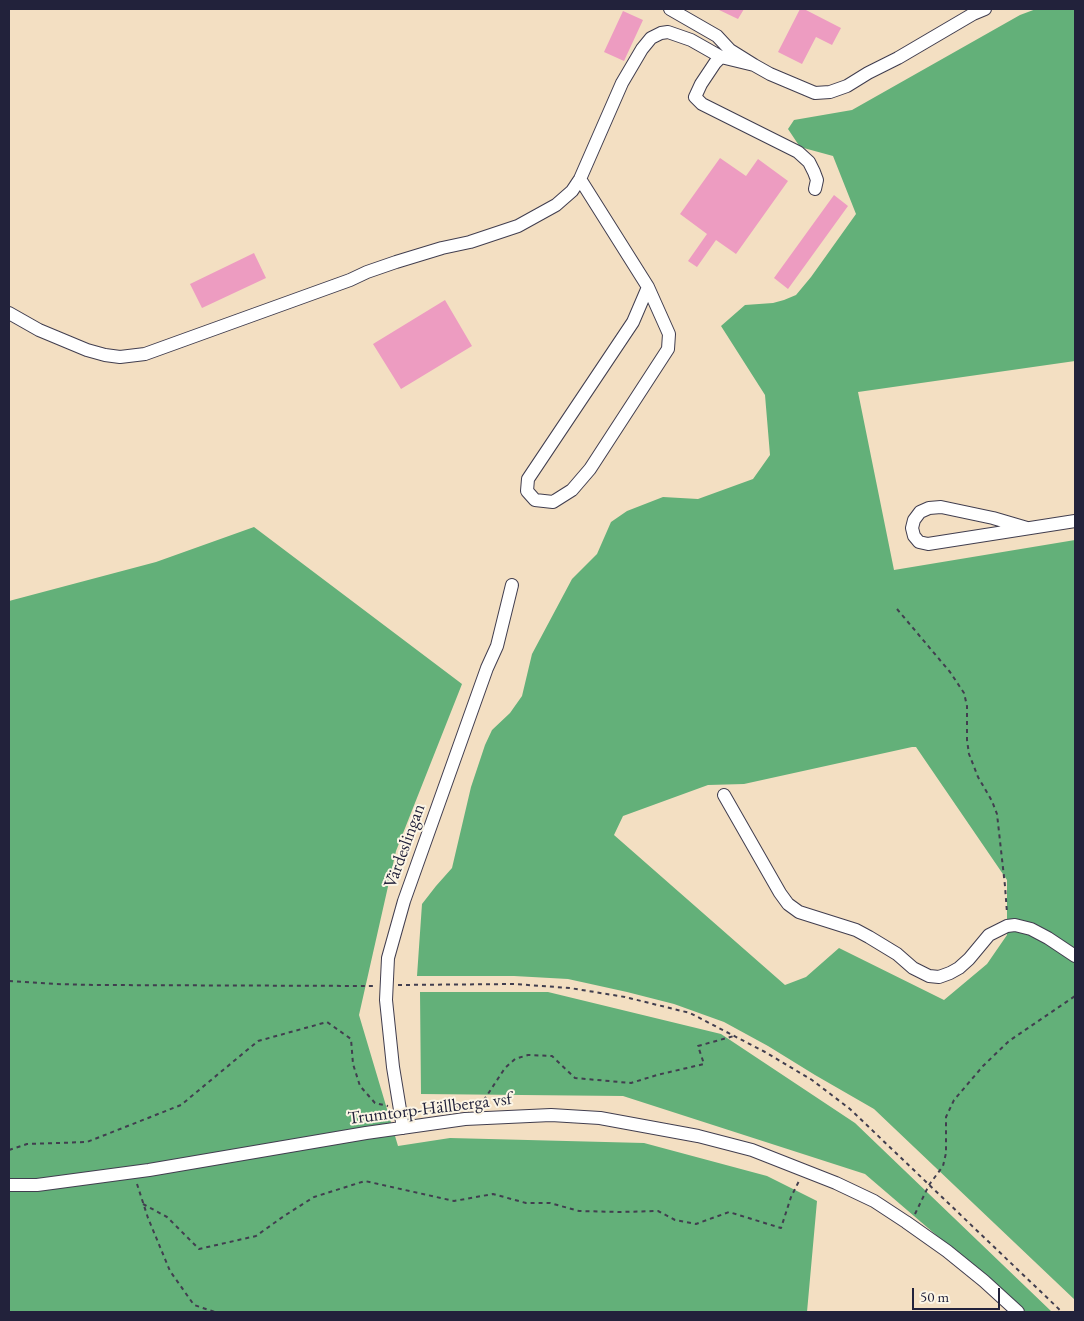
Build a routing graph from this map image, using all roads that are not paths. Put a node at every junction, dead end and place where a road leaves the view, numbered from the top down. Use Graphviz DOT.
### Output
graph roads {
  1 [pos="670,9"];
  2 [pos="975,10"];
  3 [pos="726,54"];
  4 [pos="580,179"];
  5 [pos="815,189"];
  6 [pos="648,287"];
  7 [pos="9,313"];
  8 [pos="1075,521"];
  9 [pos="1027,528"];
  10 [pos="512,585"];
  11 [pos="724,795"];
  12 [pos="1075,956"];
  13 [pos="402,1128"];
  14 [pos="9,1186"];
  15 [pos="1018,1312"];
  1 -- 3 [label="street"];
  2 -- 3 [label="street"];
  3 -- 4 [label="street"];
  3 -- 5 [label="street"];
  4 -- 6 [label="street"];
  4 -- 7 [label="street"];
  6 -- 6 [label="street"];
  8 -- 9 [label="street"];
  9 -- 9 [label="street"];
  10 -- 13 [label="street, Värdeslingan"];
  11 -- 12 [label="street"];
  13 -- 14 [label="street, Trumtorp-Hällberga vsf"];
  13 -- 15 [label="street, Trumtorp-Hällberga vsf"];
}
